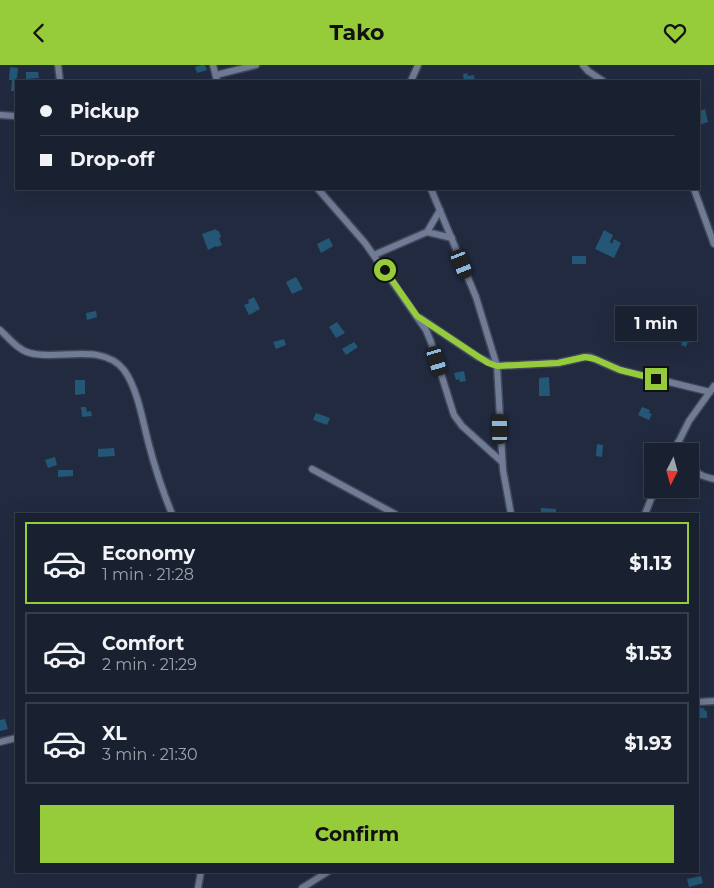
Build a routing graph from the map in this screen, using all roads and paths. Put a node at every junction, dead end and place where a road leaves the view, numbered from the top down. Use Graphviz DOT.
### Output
graph roads {
  1 [pos="58,65"];
  2 [pos="213,65"];
  3 [pos="256,65"];
  4 [pos="418,65"];
  5 [pos="583,65"];
  6 [pos="216,78"];
  7 [pos="60,80"];
  8 [pos="411,80"];
  9 [pos="601,80"];
  10 [pos="0,115"];
  11 [pos="15,116"];
  12 [pos="319,190"];
  13 [pos="431,190"];
  14 [pos="694,190"];
  15 [pos="440,210"];
  16 [pos="427,232"];
  17 [pos="452,238"];
  18 [pos="714,244"];
  19 [pos="374,255"];
  20 [pos="417,316"];
  21 [pos="0,330"];
  22 [pos="497,366"];
  23 [pos="712,389"];
  24 [pos="678,442"];
  25 [pos="502,463"];
  26 [pos="312,469"];
  27 [pos="699,473"];
  28 [pos="714,479"];
  29 [pos="651,498"];
  30 [pos="172,513"];
  31 [pos="393,513"];
  32 [pos="511,513"];
  33 [pos="645,513"];
  34 [pos="714,701"];
  35 [pos="699,702"];
  36 [pos="15,738"];
  37 [pos="0,742"];
  38 [pos="201,873"];
  39 [pos="326,873"];
  40 [pos="198,888"];
  41 [pos="302,888"];
  1 -- 7 [label="street"];
  2 -- 6 [label="street"];
  3 -- 6 [label="street"];
  4 -- 8 [label="street"];
  5 -- 9 [label="street"];
  10 -- 11 [label="street"];
  12 -- 19 [label="street"];
  13 -- 15 [label="street"];
  14 -- 18 [label="street"];
  15 -- 16 [label="street"];
  15 -- 17 [label="street"];
  16 -- 17 [label="street"];
  16 -- 19 [label="street"];
  17 -- 22 [label="street"];
  19 -- 20 [label="street"];
  20 -- 22 [label="street"];
  20 -- 25 [label="street"];
  21 -- 30 [label="street"];
  22 -- 23 [label="street"];
  22 -- 25 [label="street"];
  23 -- 24 [label="street"];
  25 -- 32 [label="street"];
  26 -- 31 [label="street"];
  27 -- 28 [label="street"];
  29 -- 33 [label="street"];
  34 -- 35 [label="street"];
  36 -- 37 [label="street"];
  38 -- 40 [label="street"];
  39 -- 41 [label="street"];
}
